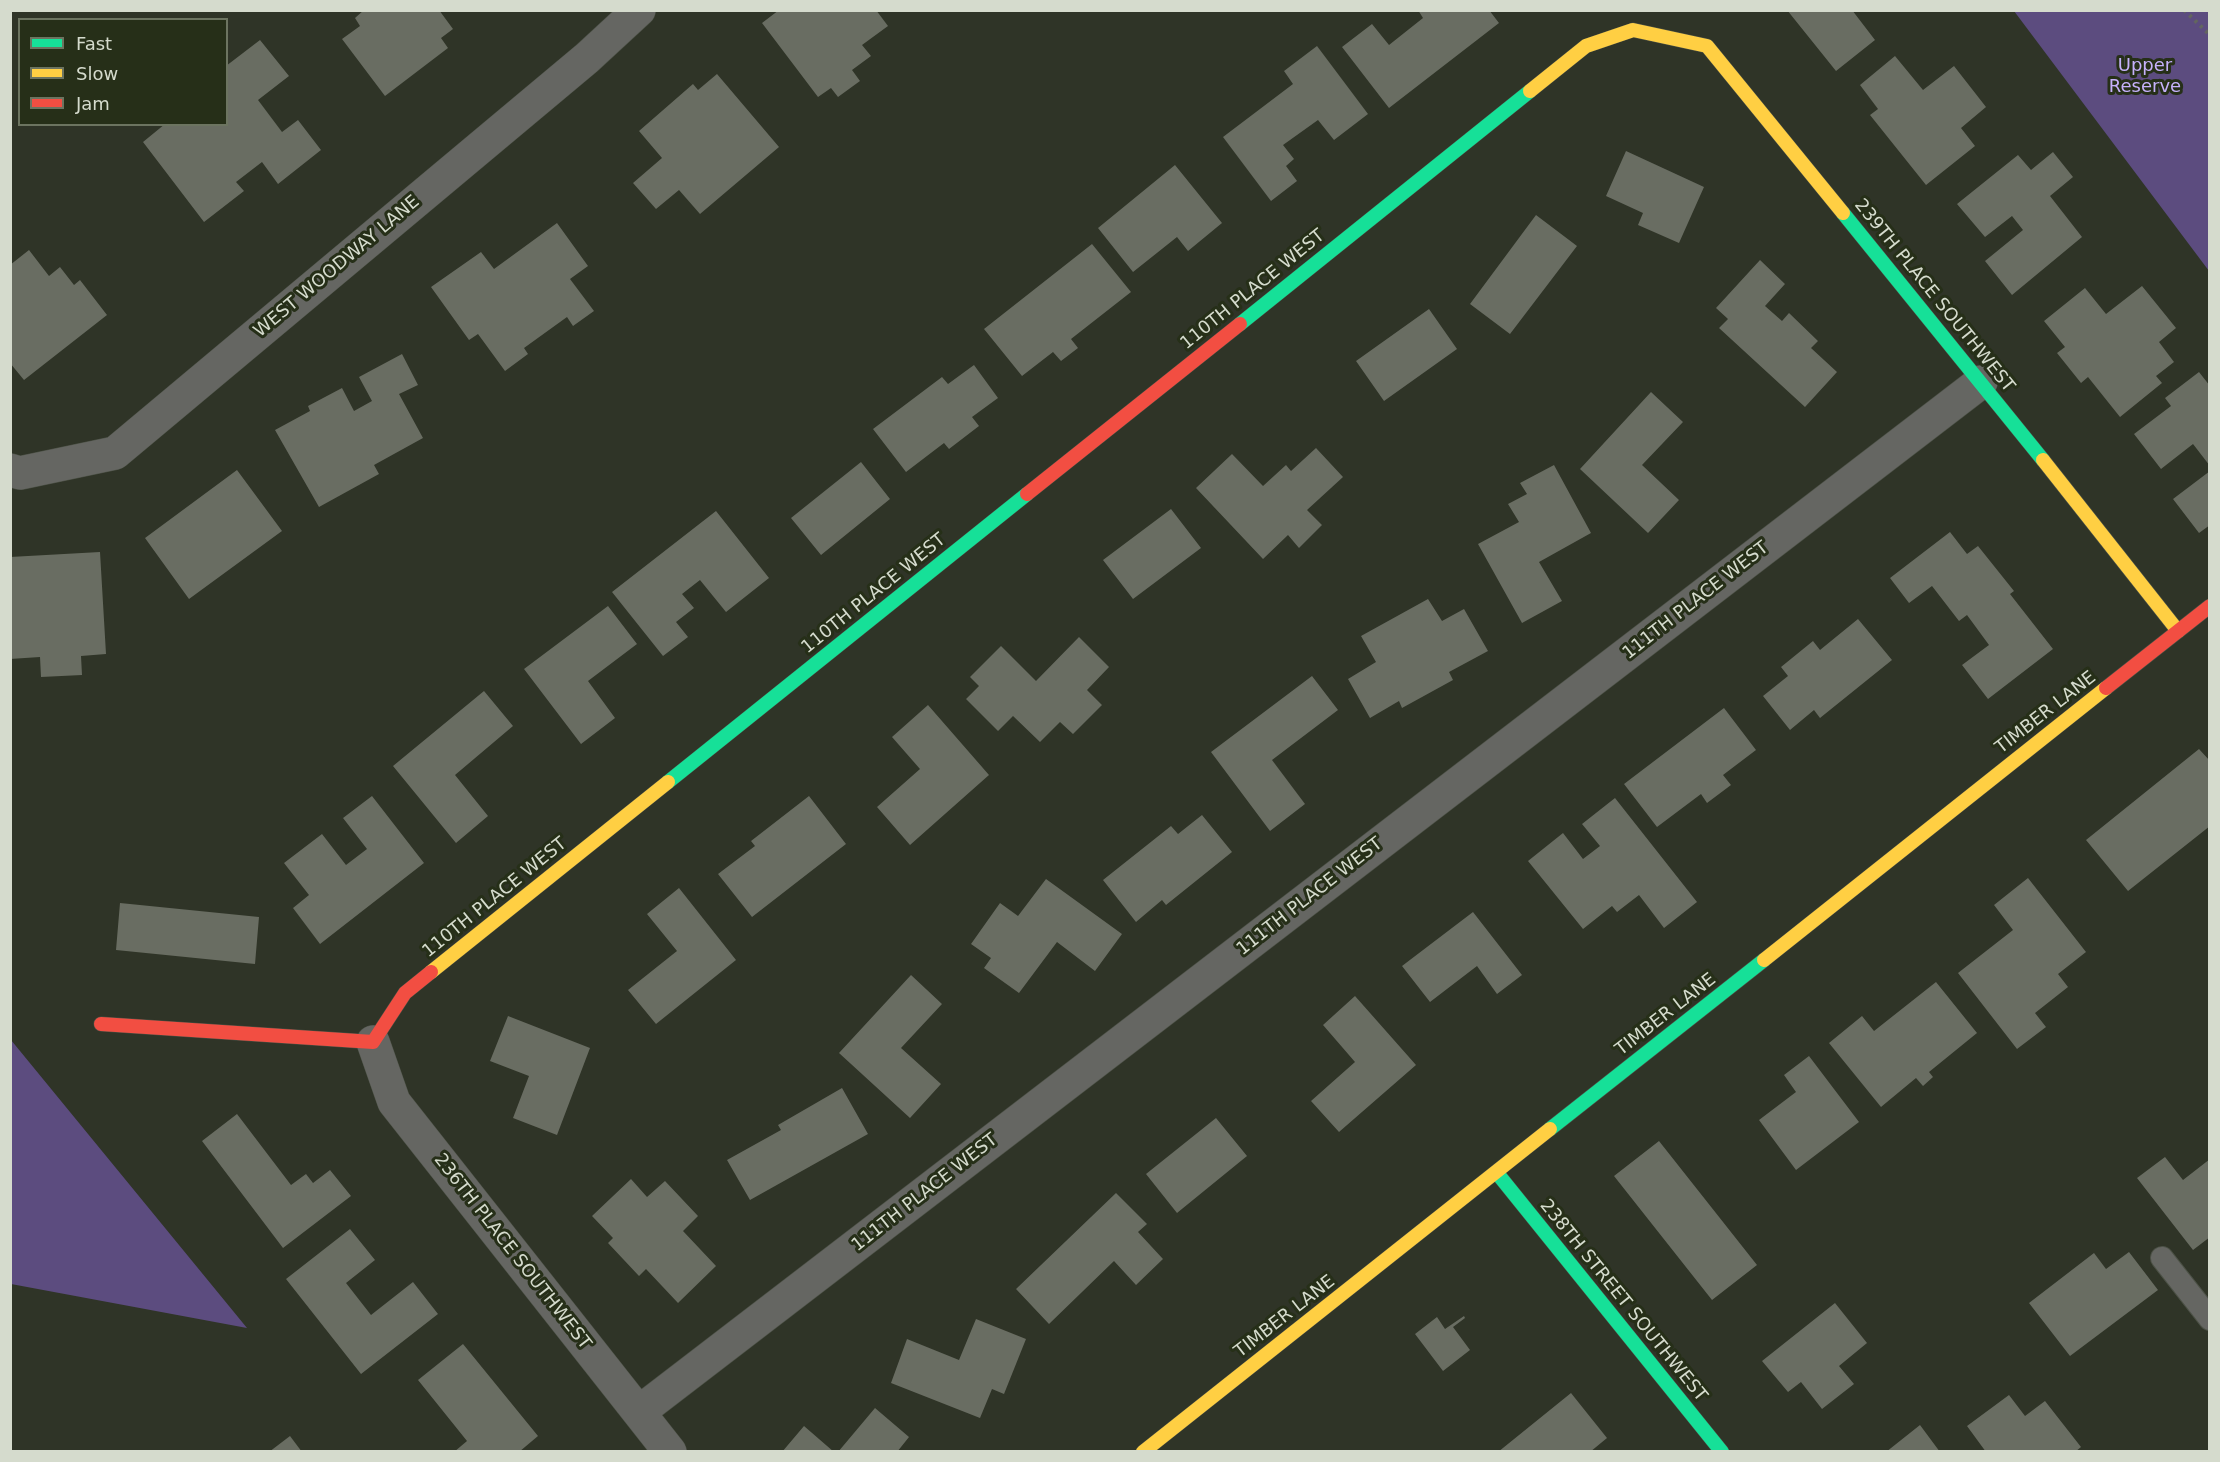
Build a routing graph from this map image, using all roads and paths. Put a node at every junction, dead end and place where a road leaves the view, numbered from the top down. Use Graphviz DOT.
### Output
graph roads {
  1 [pos="639,10"];
  2 [pos="2184,10"];
  3 [pos="1633,30"];
  4 [pos="2210,35"];
  5 [pos="1981,382"];
  6 [pos="10,470"];
  7 [pos="2210,606"];
  8 [pos="2178,631"];
  9 [pos="101,1024"];
  10 [pos="373,1042"];
  11 [pos="1497,1173"];
  12 [pos="2162,1258"];
  13 [pos="2210,1319"];
  14 [pos="639,1412"];
  15 [pos="670,1452"];
  16 [pos="1143,1452"];
  17 [pos="1722,1452"];
  1 -- 6 [label="street, WEST WOODWAY LANE"];
  2 -- 4 [label="path"];
  3 -- 5 [label="street, 239TH PLACE SOUTHWEST"];
  3 -- 10 [label="street, 110TH PLACE WEST"];
  5 -- 8 [label="street, 239TH PLACE SOUTHWEST"];
  5 -- 14 [label="street, 111TH PLACE WEST"];
  7 -- 8 [label="street, TIMBER LANE"];
  8 -- 11 [label="street, TIMBER LANE"];
  9 -- 10 [label="street"];
  10 -- 14 [label="street, 236TH PLACE SOUTHWEST"];
  11 -- 16 [label="street, TIMBER LANE"];
  11 -- 17 [label="street, 238TH STREET SOUTHWEST"];
  12 -- 13 [label="lane"];
  14 -- 15 [label="street, 236TH PLACE SOUTHWEST"];
}
